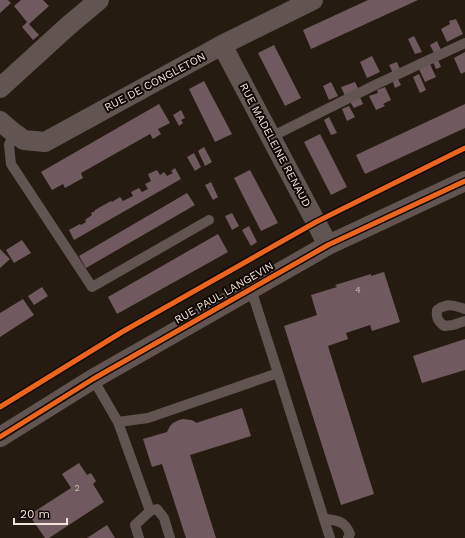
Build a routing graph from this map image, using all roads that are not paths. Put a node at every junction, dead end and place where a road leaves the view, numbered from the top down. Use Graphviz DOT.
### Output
graph roads {
  1 [pos="99,0"];
  2 [pos="313,0"];
  3 [pos="465,43"];
  4 [pos="222,45"];
  5 [pos="0,88"];
  6 [pos="7,127"];
  7 [pos="271,138"];
  8 [pos="465,181"];
  9 [pos="209,220"];
  10 [pos="328,245"];
  11 [pos="251,289"];
  12 [pos="465,309"];
  13 [pos="465,321"];
  14 [pos="278,373"];
  15 [pos="93,379"];
  16 [pos="118,422"];
  17 [pos="0,438"];
  18 [pos="150,511"];
  19 [pos="324,518"];
  20 [pos="139,538"];
  21 [pos="170,538"];
  22 [pos="330,538"];
  23 [pos="348,538"];
  1 -- 5 [label="street"];
  2 -- 4 [label="street, RUE DE CONGLETON"];
  3 -- 7 [label="lane"];
  4 -- 6 [label="street, RUE DE CONGLETON"];
  4 -- 7 [label="street, RUE MADELEINE RENAUD"];
  6 -- 9 [label="lane"];
  7 -- 10 [label="street, RUE MADELEINE RENAUD"];
  8 -- 10 [label="street, RUE PAUL LANGEVIN"];
  10 -- 11 [label="street, RUE PAUL LANGEVIN"];
  11 -- 14 [label="lane"];
  11 -- 15 [label="street, RUE PAUL LANGEVIN"];
  12 -- 13 [label="lane"];
  14 -- 16 [label="lane"];
  14 -- 19 [label="lane"];
  15 -- 16 [label="lane"];
  15 -- 17 [label="street, RUE PAUL LANGEVIN"];
  16 -- 18 [label="lane"];
  18 -- 20 [label="lane"];
  18 -- 21 [label="lane"];
  19 -- 22 [label="lane"];
  19 -- 23 [label="lane"];
}
